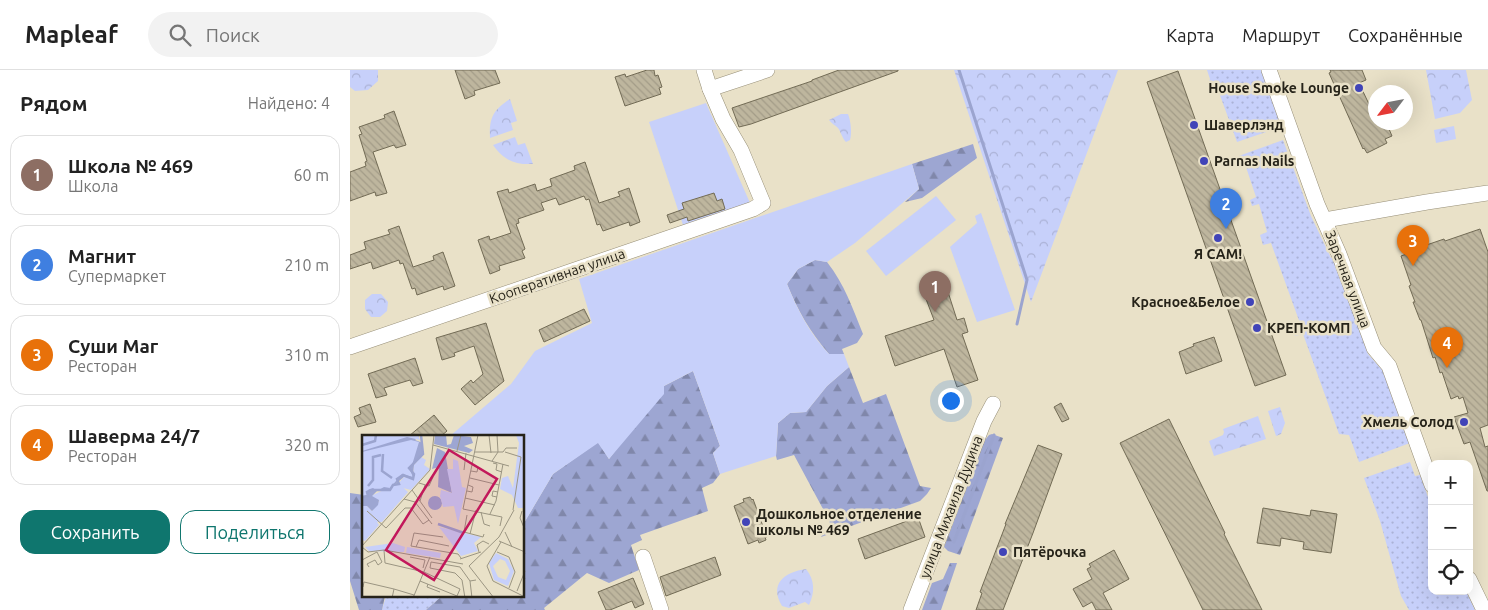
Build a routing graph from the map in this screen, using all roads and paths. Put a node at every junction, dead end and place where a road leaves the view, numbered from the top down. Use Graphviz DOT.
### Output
graph roads {
  1 [pos="704,70"];
  2 [pos="767,70"];
  3 [pos="1269,70"];
  4 [pos="710,89"];
  5 [pos="1488,194"];
  6 [pos="1325,220"];
  7 [pos="350,347"];
  8 [pos="993,404"];
  9 [pos="1428,474"];
  10 [pos="643,557"];
  11 [pos="1473,587"];
  12 [pos="661,610"];
  13 [pos="911,610"];
  14 [pos="1484,610"];
  1 -- 4 [label="street"];
  2 -- 4 [label="street"];
  3 -- 6 [label="street, Заречная улица"];
  4 -- 7 [label="street, Кооперативная улица"];
  5 -- 6 [label="street"];
  6 -- 9 [label="street, Заречная улица"];
  8 -- 13 [label="street, улица Михаила Дудина"];
  10 -- 12 [label="street"];
  11 -- 14 [label="street"];
}
